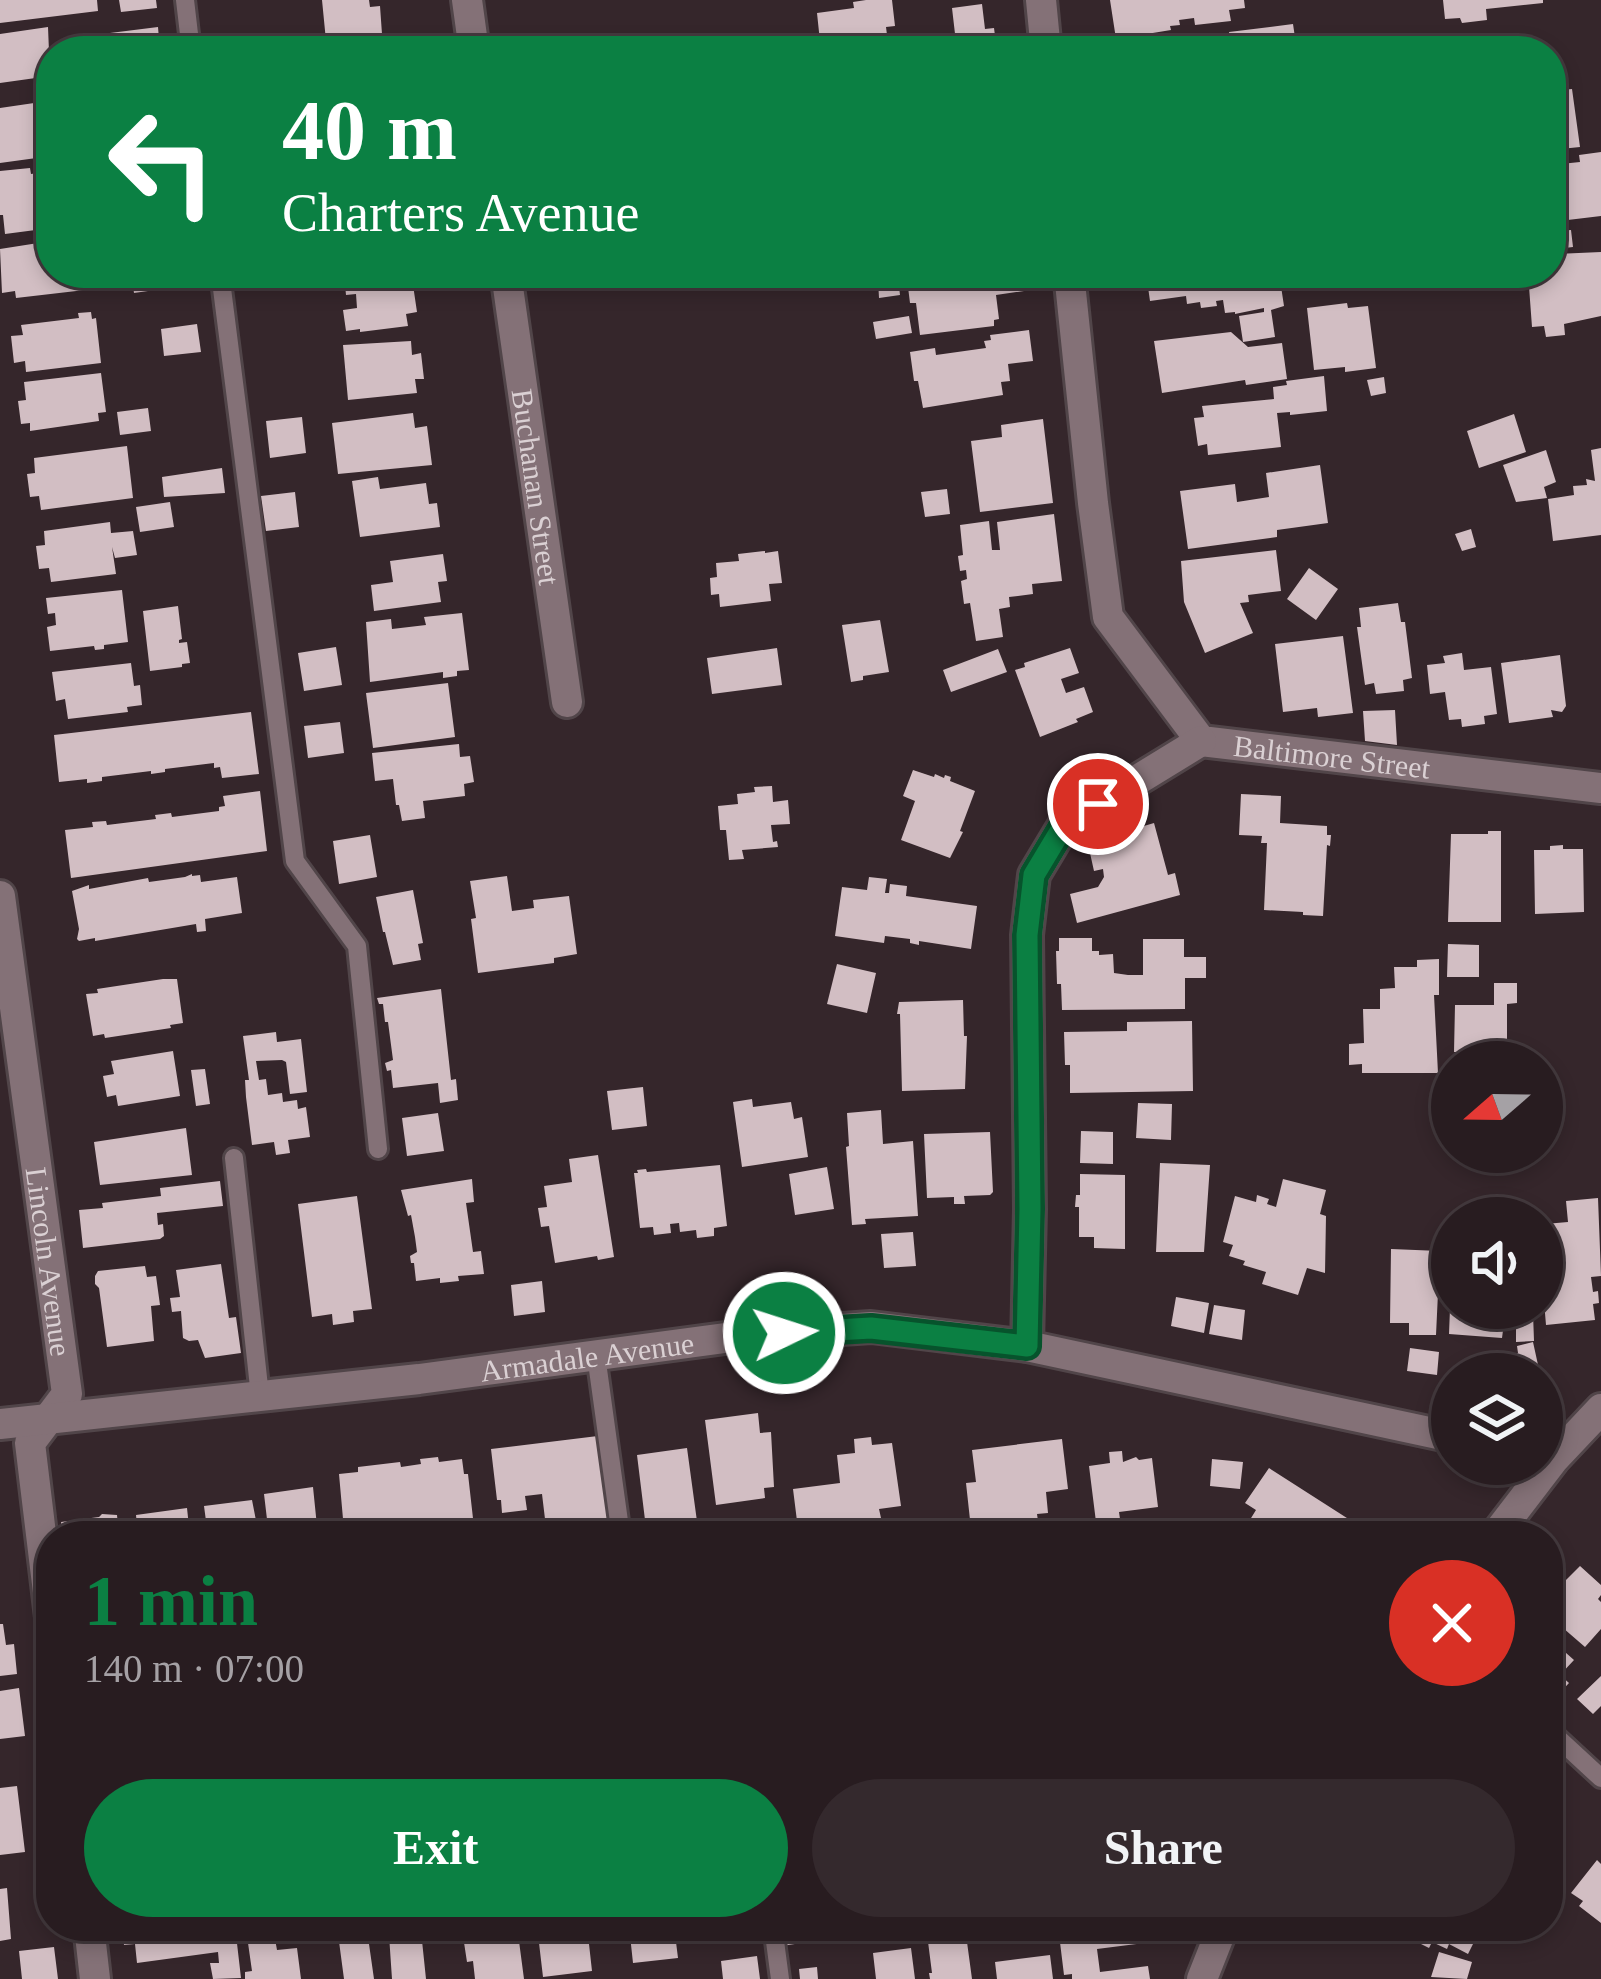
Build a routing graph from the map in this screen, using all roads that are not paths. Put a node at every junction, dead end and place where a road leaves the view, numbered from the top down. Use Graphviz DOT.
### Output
graph roads {
  1 [pos="185,0"];
  2 [pos="467,0"];
  3 [pos="1041,0"];
  4 [pos="189,36"];
  5 [pos="472,36"];
  6 [pos="1045,36"];
  7 [pos="222,288"];
  8 [pos="508,288"];
  9 [pos="1071,288"];
  10 [pos="567,702"];
  11 [pos="1201,741"];
  12 [pos="1601,788"];
  13 [pos="0,896"];
  14 [pos="378,1149"];
  15 [pos="234,1158"];
  16 [pos="1027,1346"];
  17 [pos="596,1355"];
  18 [pos="260,1396"];
  19 [pos="1601,1409"];
  20 [pos="47,1418"];
  21 [pos="0,1424"];
  22 [pos="1431,1433"];
  23 [pos="1563,1443"];
  24 [pos="1529,1485"];
  25 [pos="39,1521"];
  26 [pos="620,1521"];
  27 [pos="1505,1521"];
  28 [pos="1563,1743"];
  29 [pos="1601,1778"];
  30 [pos="91,1941"];
  31 [pos="774,1941"];
  32 [pos="1217,1941"];
  33 [pos="95,1979"];
  34 [pos="780,1979"];
  35 [pos="1202,1979"];
  1 -- 4 [label="lane"];
  2 -- 5 [label="street"];
  3 -- 6 [label="street"];
  7 -- 14 [label="lane"];
  8 -- 10 [label="street, Buchanan Street"];
  9 -- 11 [label="street, Baltimore Street"];
  11 -- 12 [label="street, Baltimore Street"];
  11 -- 16 [label="street"];
  13 -- 20 [label="street, Lincoln Avenue"];
  15 -- 18 [label="lane"];
  16 -- 17 [label="street, Armadale Avenue"];
  16 -- 22 [label="street, Armadale Avenue"];
  17 -- 18 [label="street, Armadale Avenue"];
  17 -- 26 [label="lane"];
  18 -- 20 [label="street, Armadale Avenue"];
  19 -- 23 [label="street"];
  20 -- 21 [label="street, Armadale Avenue"];
  20 -- 25 [label="street, Lincoln Avenue"];
  24 -- 27 [label="street"];
  28 -- 29 [label="lane"];
  30 -- 33 [label="street"];
  31 -- 34 [label="lane"];
  32 -- 35 [label="street"];
}
